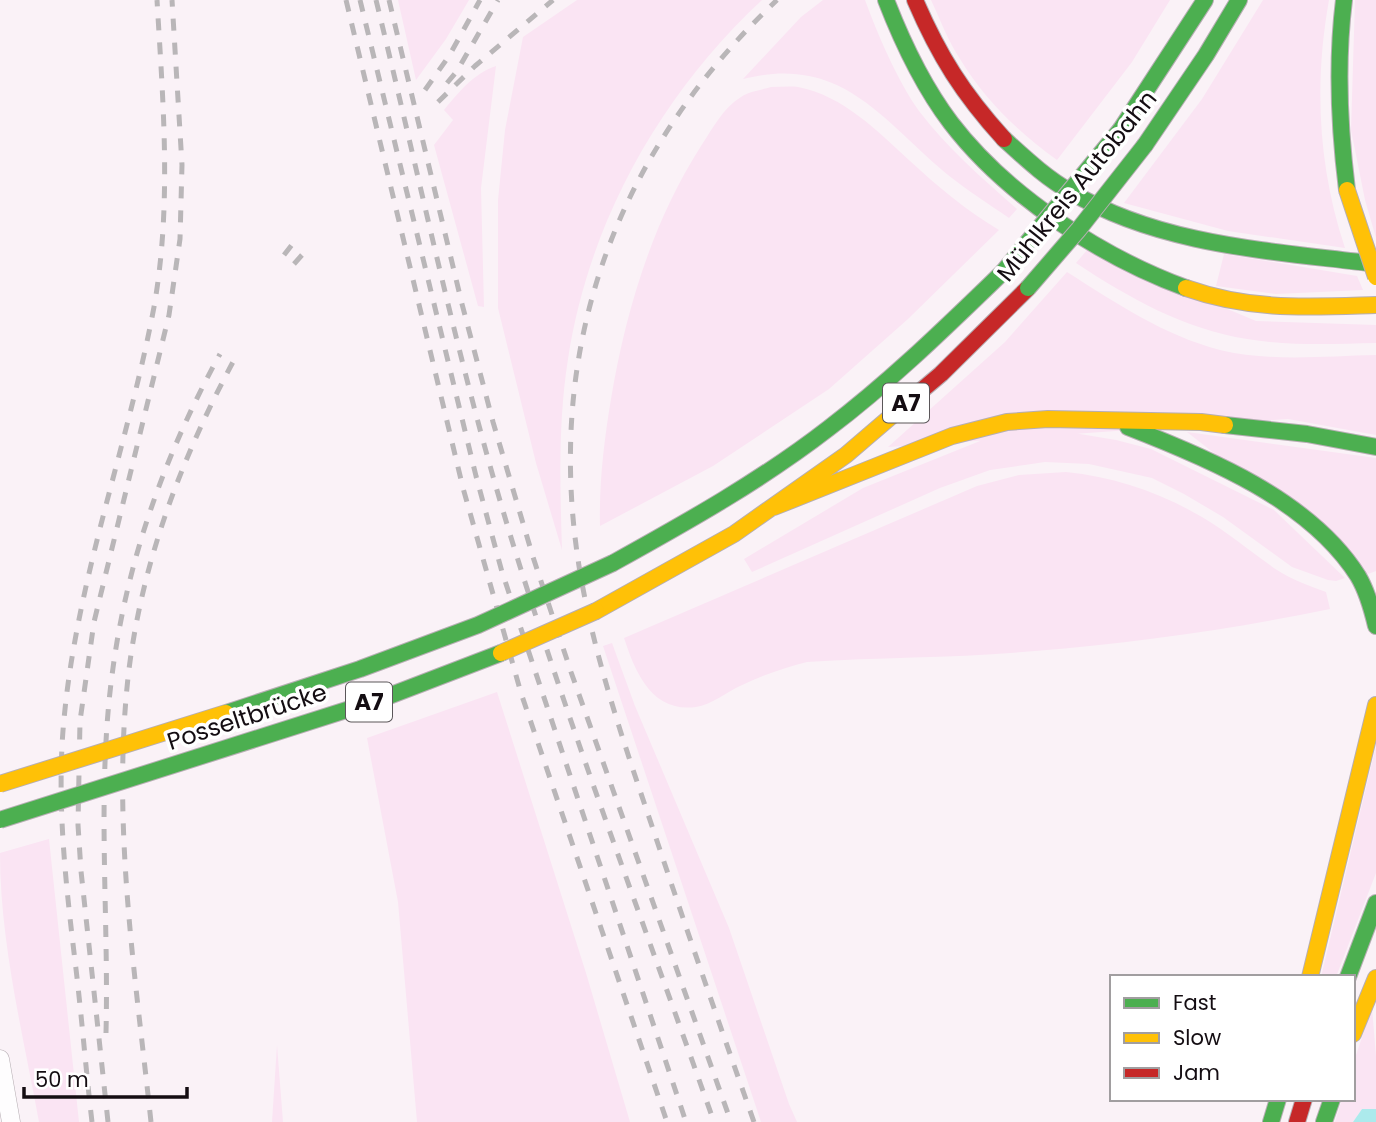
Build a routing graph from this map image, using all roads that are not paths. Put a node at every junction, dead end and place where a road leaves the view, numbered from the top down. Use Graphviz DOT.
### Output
graph roads {
  1 [pos="886,0"];
  2 [pos="915,0"];
  3 [pos="1205,0"];
  4 [pos="1239,0"];
  5 [pos="1344,0"];
  6 [pos="1100,132"];
  7 [pos="1070,194"];
  8 [pos="1376,264"];
  9 [pos="1376,277"];
  10 [pos="1376,305"];
  11 [pos="1109,421"];
  12 [pos="1376,447"];
  13 [pos="774,507"];
  14 [pos="612,563"];
  15 [pos="620,600"];
  16 [pos="1374,619"];
  17 [pos="1376,705"];
  18 [pos="0,784"];
  19 [pos="0,820"];
  20 [pos="1376,903"];
  21 [pos="1310,975"];
  22 [pos="1349,975"];
  23 [pos="1376,978"];
  24 [pos="1355,1029"];
  25 [pos="0,1059"];
  26 [pos="1277,1101"];
  27 [pos="1303,1101"];
  28 [pos="1331,1101"];
  29 [pos="11,1122"];
  30 [pos="1271,1122"];
  31 [pos="1297,1122"];
  32 [pos="1324,1122"];
  1 -- 10 [label="main road"];
  2 -- 8 [label="main road"];
  3 -- 7 [label="main road, Mühlkreis Autobahn / A7, bridge"];
  4 -- 13 [label="main road, Mühlkreis Autobahn / A7, bridge"];
  5 -- 9 [label="main road, bridge"];
  6 -- 7 [label="main road, bridge"];
  7 -- 14 [label="main road, Mühlkreis Autobahn / A7, bridge"];
  11 -- 12 [label="main road"];
  11 -- 13 [label="main road"];
  11 -- 16 [label="main road"];
  13 -- 15 [label="main road, Mühlkreis Autobahn / A7"];
  14 -- 18 [label="main road, Posseltbrücke / A7, bridge"];
  15 -- 19 [label="main road, Posseltbrücke / A7, bridge"];
  17 -- 21 [label="main road"];
  20 -- 22 [label="main road"];
  23 -- 24 [label="main road"];
  25 -- 29 [label="street"];
  26 -- 30 [label="main road"];
  27 -- 31 [label="main road"];
  28 -- 32 [label="main road"];
}
